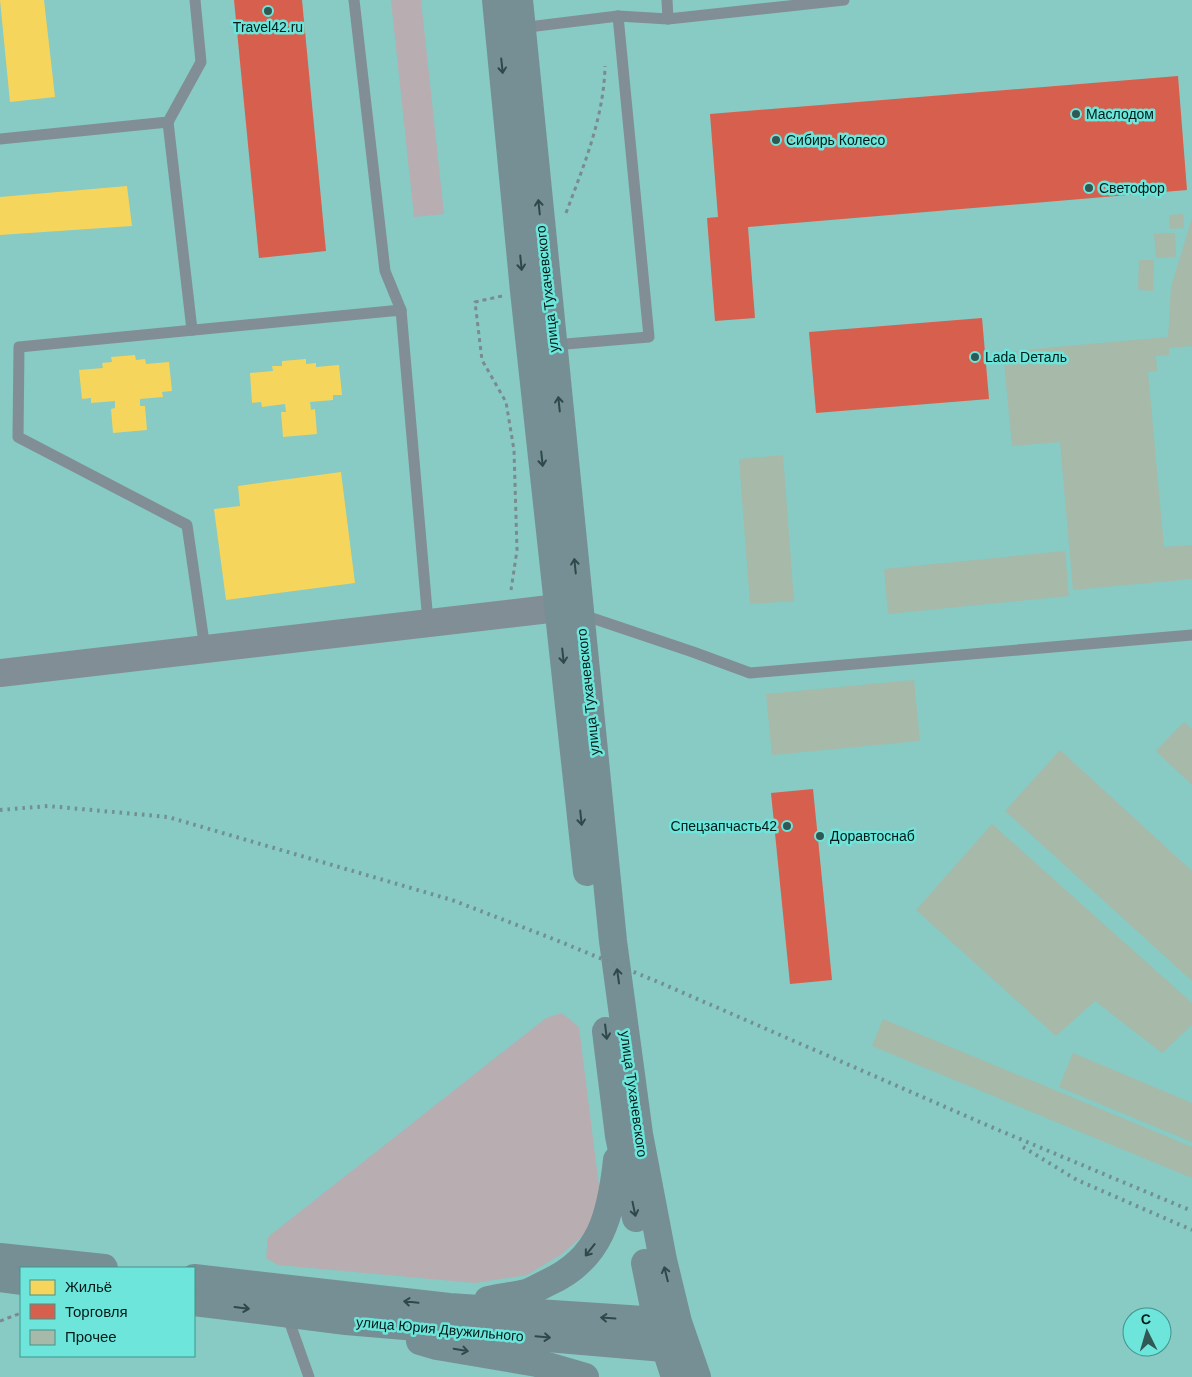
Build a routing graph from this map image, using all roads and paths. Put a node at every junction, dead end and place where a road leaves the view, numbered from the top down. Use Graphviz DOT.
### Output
graph roads {
  1 [pos="194,0"];
  2 [pos="354,0"];
  3 [pos="496,0"];
  4 [pos="519,0"];
  5 [pos="666,0"];
  6 [pos="844,0"];
  7 [pos="618,16"];
  8 [pos="668,19"];
  9 [pos="510,29"];
  10 [pos="605,62"];
  11 [pos="168,122"];
  12 [pos="0,139"];
  13 [pos="565,214"];
  14 [pos="401,310"];
  15 [pos="192,330"];
  16 [pos="541,346"];
  17 [pos="569,611"];
  18 [pos="428,622"];
  19 [pos="1192,635"];
  20 [pos="205,649"];
  21 [pos="0,673"];
  22 [pos="619,1136"];
  23 [pos="0,1257"];
  24 [pos="95,1267"];
  25 [pos="0,1278"];
  26 [pos="195,1278"];
  27 [pos="20,1281"];
  28 [pos="195,1302"];
  29 [pos="449,1307"];
  30 [pos="20,1313"];
  31 [pos="286,1313"];
  32 [pos="0,1321"];
  33 [pos="346,1321"];
  34 [pos="667,1322"];
  35 [pos="675,1348"];
  36 [pos="309,1377"];
  37 [pos="585,1377"];
  38 [pos="675,1377"];
  39 [pos="697,1377"];
  1 -- 11 [label="lane"];
  2 -- 14 [label="lane"];
  3 -- 9 [label="main road, улица Тухачевского"];
  4 -- 9 [label="main road, улица Тухачевского"];
  5 -- 8 [label="lane"];
  6 -- 8 [label="lane"];
  7 -- 8 [label="lane"];
  7 -- 9 [label="lane"];
  7 -- 16 [label="lane"];
  9 -- 16 [label="main road, улица Тухачевского"];
  10 -- 13 [label="path"];
  11 -- 12 [label="lane"];
  11 -- 15 [label="lane"];
  14 -- 15 [label="lane"];
  14 -- 18 [label="lane"];
  15 -- 20 [label="lane"];
  16 -- 17 [label="main road, улица Тухачевского"];
  17 -- 18 [label="street"];
  17 -- 19 [label="lane"];
  17 -- 22 [label="main road, улица Тухачевского, one-way"];
  34 -- 17 [label="main road, улица Тухачевского, one-way"];
  18 -- 20 [label="street"];
  20 -- 21 [label="street"];
  22 -- 29 [label="main road, one-way"];
  22 -- 34 [label="main road, улица Тухачевского, one-way"];
  23 -- 24 [label="main road"];
  25 -- 27 [label="main road"];
  29 -- 26 [label="main road, улица Юрия Двужильного, one-way"];
  28 -- 31 [label="main road, улица Юрия Двужильного, one-way"];
  34 -- 29 [label="main road, улица Юрия Двужильного, one-way"];
  30 -- 32 [label="path"];
  31 -- 33 [label="main road, улица Юрия Двужильного"];
  31 -- 36 [label="lane"];
  33 -- 35 [label="main road, улица Юрия Двужильного, one-way"];
  33 -- 37 [label="main road, one-way"];
  34 -- 35 [label="main road, улица Тухачевского"];
  35 -- 38 [label="main road, улица Тухачевского"];
  35 -- 39 [label="main road, улица Тухачевского"];
}
